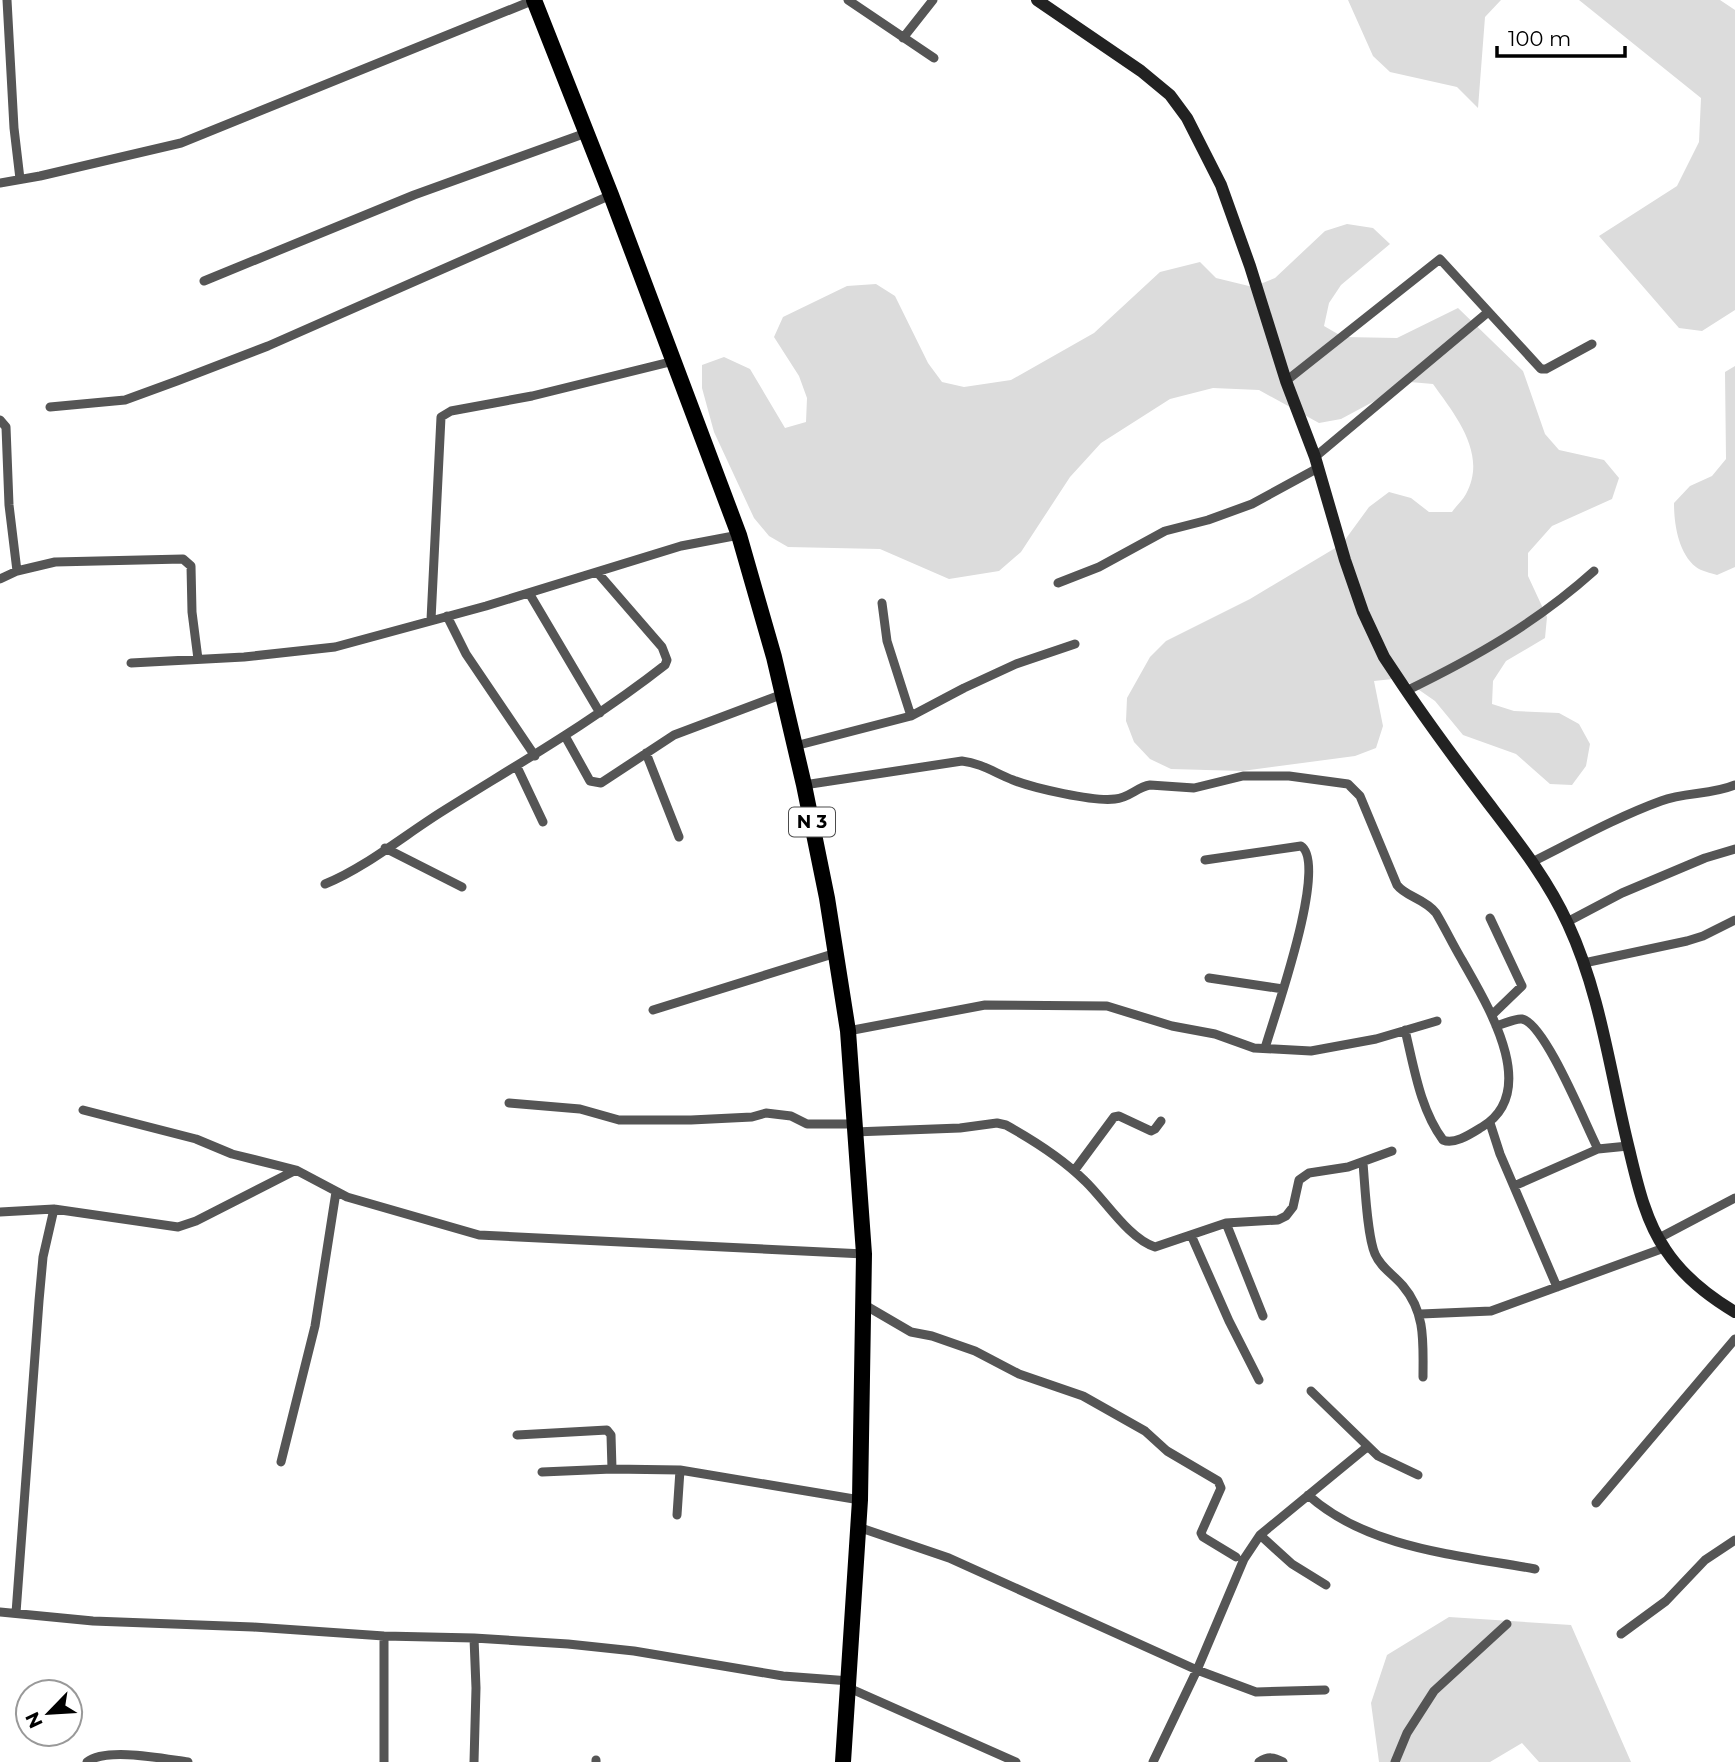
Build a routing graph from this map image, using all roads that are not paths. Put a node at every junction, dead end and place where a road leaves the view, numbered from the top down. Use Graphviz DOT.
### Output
graph roads {
  1 [pos="7,0"];
  2 [pos="534,0"];
  3 [pos="848,0"];
  4 [pos="933,0"];
  5 [pos="1037,0"];
  6 [pos="903,38"];
  7 [pos="933,58"];
  8 [pos="586,133"];
  9 [pos="20,179"];
  10 [pos="0,183"];
  11 [pos="611,195"];
  12 [pos="204,281"];
  13 [pos="1488,313"];
  14 [pos="1592,344"];
  15 [pos="674,361"];
  16 [pos="1286,381"];
  17 [pos="50,407"];
  18 [pos="0,420"];
  19 [pos="1317,463"];
  20 [pos="738,535"];
  21 [pos="17,571"];
  22 [pos="1594,571"];
  23 [pos="597,572"];
  24 [pos="0,579"];
  25 [pos="1058,583"];
  26 [pos="528,593"];
  27 [pos="882,603"];
  28 [pos="447,616"];
  29 [pos="431,620"];
  30 [pos="1075,644"];
  31 [pos="198,659"];
  32 [pos="131,663"];
  33 [pos="1406,691"];
  34 [pos="783,694"];
  35 [pos="600,713"];
  36 [pos="911,716"];
  37 [pos="565,736"];
  38 [pos="795,746"];
  39 [pos="646,753"];
  40 [pos="535,756"];
  41 [pos="517,767"];
  42 [pos="804,785"];
  43 [pos="1735,785"];
  44 [pos="543,822"];
  45 [pos="679,837"];
  46 [pos="385,848"];
  47 [pos="1735,849"];
  48 [pos="1205,860"];
  49 [pos="1532,862"];
  50 [pos="325,884"];
  51 [pos="462,887"];
  52 [pos="1490,918"];
  53 [pos="1735,920"];
  54 [pos="1567,922"];
  55 [pos="836,953"];
  56 [pos="1584,963"];
  57 [pos="1209,978"];
  58 [pos="1283,989"];
  59 [pos="653,1010"];
  60 [pos="1492,1015"];
  61 [pos="1437,1021"];
  62 [pos="1496,1026"];
  63 [pos="1405,1030"];
  64 [pos="848,1031"];
  65 [pos="1265,1048"];
  66 [pos="509,1102"];
  67 [pos="83,1110"];
  68 [pos="1161,1121"];
  69 [pos="1490,1123"];
  70 [pos="854,1128"];
  71 [pos="1628,1146"];
  72 [pos="1598,1149"];
  73 [pos="1392,1151"];
  74 [pos="1363,1163"];
  75 [pos="296,1170"];
  76 [pos="1074,1171"];
  77 [pos="1514,1186"];
  78 [pos="336,1192"];
  79 [pos="1735,1198"];
  80 [pos="54,1209"];
  81 [pos="0,1212"];
  82 [pos="1226,1223"];
  83 [pos="1191,1235"];
  84 [pos="1661,1243"];
  85 [pos="864,1254"];
  86 [pos="1557,1287"];
  87 [pos="863,1304"];
  88 [pos="1735,1312"];
  89 [pos="1421,1314"];
  90 [pos="1263,1316"];
  91 [pos="1735,1339"];
  92 [pos="1423,1377"];
  93 [pos="1259,1380"];
  94 [pos="1311,1391"];
  95 [pos="517,1436"];
  96 [pos="1367,1447"];
  97 [pos="281,1462"];
  98 [pos="612,1469"];
  99 [pos="680,1469"];
  100 [pos="542,1472"];
  101 [pos="1418,1475"];
  102 [pos="1308,1495"];
  103 [pos="860,1500"];
  104 [pos="1596,1503"];
  105 [pos="677,1515"];
  106 [pos="858,1527"];
  107 [pos="1259,1535"];
  108 [pos="1735,1540"];
  109 [pos="1236,1557"];
  110 [pos="1535,1569"];
  111 [pos="1326,1585"];
  112 [pos="0,1612"];
  113 [pos="16,1613"];
  114 [pos="1507,1624"];
  115 [pos="1621,1634"];
  116 [pos="384,1636"];
  117 [pos="474,1638"];
  118 [pos="1197,1670"];
  119 [pos="850,1684"];
  120 [pos="1325,1690"];
  121 [pos="88,1762"];
  122 [pos="187,1762"];
  123 [pos="384,1762"];
  124 [pos="474,1762"];
  125 [pos="843,1762"];
  126 [pos="1016,1762"];
  127 [pos="1153,1762"];
  128 [pos="1259,1762"];
  129 [pos="1283,1762"];
  130 [pos="1395,1762"];
  1 -- 9 [label="street"];
  2 -- 8 [label="highway, N 3"];
  2 -- 9 [label="street"];
  3 -- 6 [label="street"];
  4 -- 6 [label="street"];
  5 -- 16 [label="main road"];
  6 -- 7 [label="street"];
  8 -- 11 [label="highway, N 3"];
  8 -- 12 [label="street"];
  9 -- 10 [label="street"];
  11 -- 15 [label="highway, N 3"];
  11 -- 17 [label="street"];
  13 -- 14 [label="street"];
  13 -- 16 [label="street"];
  13 -- 19 [label="street"];
  15 -- 20 [label="highway, N 3"];
  15 -- 29 [label="street"];
  16 -- 19 [label="main road"];
  18 -- 21 [label="street"];
  19 -- 25 [label="street"];
  19 -- 33 [label="main road"];
  20 -- 23 [label="street"];
  20 -- 34 [label="highway, N 3"];
  21 -- 24 [label="street"];
  21 -- 31 [label="street"];
  22 -- 33 [label="street"];
  23 -- 26 [label="street"];
  23 -- 35 [label="street"];
  26 -- 28 [label="street"];
  26 -- 35 [label="street"];
  27 -- 36 [label="street"];
  28 -- 29 [label="street"];
  28 -- 40 [label="street"];
  29 -- 31 [label="street"];
  30 -- 36 [label="street"];
  31 -- 32 [label="street"];
  33 -- 49 [label="main road"];
  34 -- 38 [label="highway, N 3"];
  34 -- 39 [label="street"];
  35 -- 37 [label="street"];
  36 -- 38 [label="street"];
  37 -- 39 [label="street"];
  37 -- 40 [label="street"];
  38 -- 42 [label="highway, N 3"];
  39 -- 45 [label="street"];
  40 -- 41 [label="street"];
  41 -- 44 [label="street"];
  41 -- 46 [label="street"];
  42 -- 55 [label="highway, N 3"];
  42 -- 60 [label="street"];
  43 -- 49 [label="street"];
  46 -- 50 [label="street"];
  46 -- 51 [label="street"];
  47 -- 54 [label="street"];
  48 -- 58 [label="street"];
  49 -- 54 [label="main road"];
  52 -- 60 [label="street"];
  53 -- 56 [label="street"];
  54 -- 56 [label="main road"];
  55 -- 59 [label="street"];
  55 -- 64 [label="highway, N 3"];
  56 -- 71 [label="main road"];
  57 -- 58 [label="street"];
  58 -- 65 [label="street"];
  60 -- 62 [label="street"];
  61 -- 63 [label="street"];
  62 -- 69 [label="street"];
  62 -- 72 [label="street"];
  63 -- 65 [label="street"];
  63 -- 69 [label="street"];
  64 -- 65 [label="street"];
  64 -- 70 [label="highway, N 3"];
  66 -- 70 [label="street"];
  67 -- 75 [label="street"];
  68 -- 76 [label="street"];
  69 -- 77 [label="street"];
  70 -- 76 [label="street"];
  70 -- 85 [label="highway, N 3"];
  71 -- 72 [label="street"];
  71 -- 84 [label="main road"];
  72 -- 77 [label="street"];
  73 -- 74 [label="street"];
  74 -- 82 [label="street"];
  74 -- 89 [label="street"];
  75 -- 78 [label="street"];
  75 -- 80 [label="street"];
  76 -- 83 [label="street"];
  77 -- 86 [label="street"];
  78 -- 85 [label="street"];
  78 -- 97 [label="street"];
  79 -- 84 [label="street"];
  80 -- 81 [label="street"];
  80 -- 113 [label="street"];
  82 -- 83 [label="street"];
  82 -- 90 [label="street"];
  83 -- 93 [label="street"];
  84 -- 86 [label="street"];
  84 -- 88 [label="main road"];
  85 -- 87 [label="highway, N 3"];
  86 -- 89 [label="street"];
  87 -- 103 [label="highway, N 3"];
  87 -- 109 [label="street"];
  89 -- 92 [label="street"];
  91 -- 104 [label="street"];
  94 -- 96 [label="street"];
  95 -- 98 [label="street"];
  96 -- 101 [label="street"];
  96 -- 102 [label="street"];
  98 -- 99 [label="street"];
  98 -- 100 [label="street"];
  99 -- 103 [label="street"];
  99 -- 105 [label="street"];
  102 -- 107 [label="street"];
  102 -- 110 [label="street"];
  103 -- 106 [label="highway, N 3"];
  106 -- 118 [label="street"];
  106 -- 119 [label="highway, N 3"];
  107 -- 111 [label="street"];
  107 -- 118 [label="street"];
  108 -- 115 [label="street"];
  112 -- 113 [label="street"];
  113 -- 116 [label="street"];
  114 -- 130 [label="street"];
  116 -- 117 [label="street"];
  116 -- 123 [label="street"];
  117 -- 119 [label="street"];
  117 -- 124 [label="street"];
  118 -- 120 [label="street"];
  118 -- 127 [label="street"];
  119 -- 125 [label="highway, N 3"];
  119 -- 126 [label="street"];
  121 -- 122 [label="street"];
  128 -- 129 [label="street"];
}
